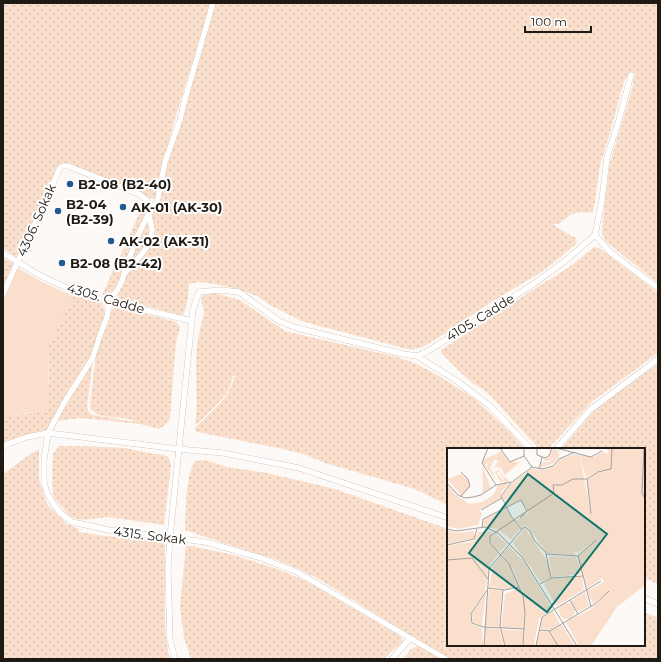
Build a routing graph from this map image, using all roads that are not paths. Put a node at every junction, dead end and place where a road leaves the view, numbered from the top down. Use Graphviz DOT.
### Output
graph roads {
  1 [pos="213,3"];
  2 [pos="631,75"];
  3 [pos="150,212"];
  4 [pos="595,235"];
  5 [pos="3,253"];
  6 [pos="17,262"];
  7 [pos="124,274"];
  8 [pos="658,288"];
  9 [pos="4,289"];
  10 [pos="107,301"];
  11 [pos="192,321"];
  12 [pos="417,356"];
  13 [pos="658,359"];
  14 [pos="48,434"];
  15 [pos="3,447"];
  16 [pos="530,448"];
  17 [pos="557,448"];
  18 [pos="178,449"];
  19 [pos="447,518"];
  20 [pos="170,537"];
  21 [pos="645,598"];
  22 [pos="658,604"];
  23 [pos="410,638"];
  24 [pos="174,659"];
  25 [pos="392,659"];
  26 [pos="446,659"];
  1 -- 3 [label="street"];
  2 -- 4 [label="street"];
  3 -- 6 [label="street, 4306. Sokak"];
  3 -- 7 [label="street"];
  3 -- 7 [label="street"];
  4 -- 8 [label="street"];
  4 -- 12 [label="street, 4105. Cadde"];
  5 -- 6 [label="street, 4305. Cadde"];
  6 -- 9 [label="street, 4306. Sokak"];
  6 -- 10 [label="street, 4305. Cadde"];
  7 -- 10 [label="street"];
  10 -- 11 [label="street, 4305. Cadde"];
  10 -- 14 [label="street, 4315. Sokak"];
  11 -- 12 [label="street"];
  11 -- 18 [label="street"];
  12 -- 16 [label="street"];
  13 -- 17 [label="street"];
  14 -- 15 [label="street"];
  14 -- 18 [label="street"];
  14 -- 20 [label="street, 4315. Sokak"];
  18 -- 19 [label="street"];
  18 -- 20 [label="street"];
  20 -- 23 [label="street, 4315. Sokak"];
  20 -- 24 [label="street"];
  21 -- 22 [label="street"];
  23 -- 25 [label="street"];
  23 -- 26 [label="street, 4315. Sokak"];
}
